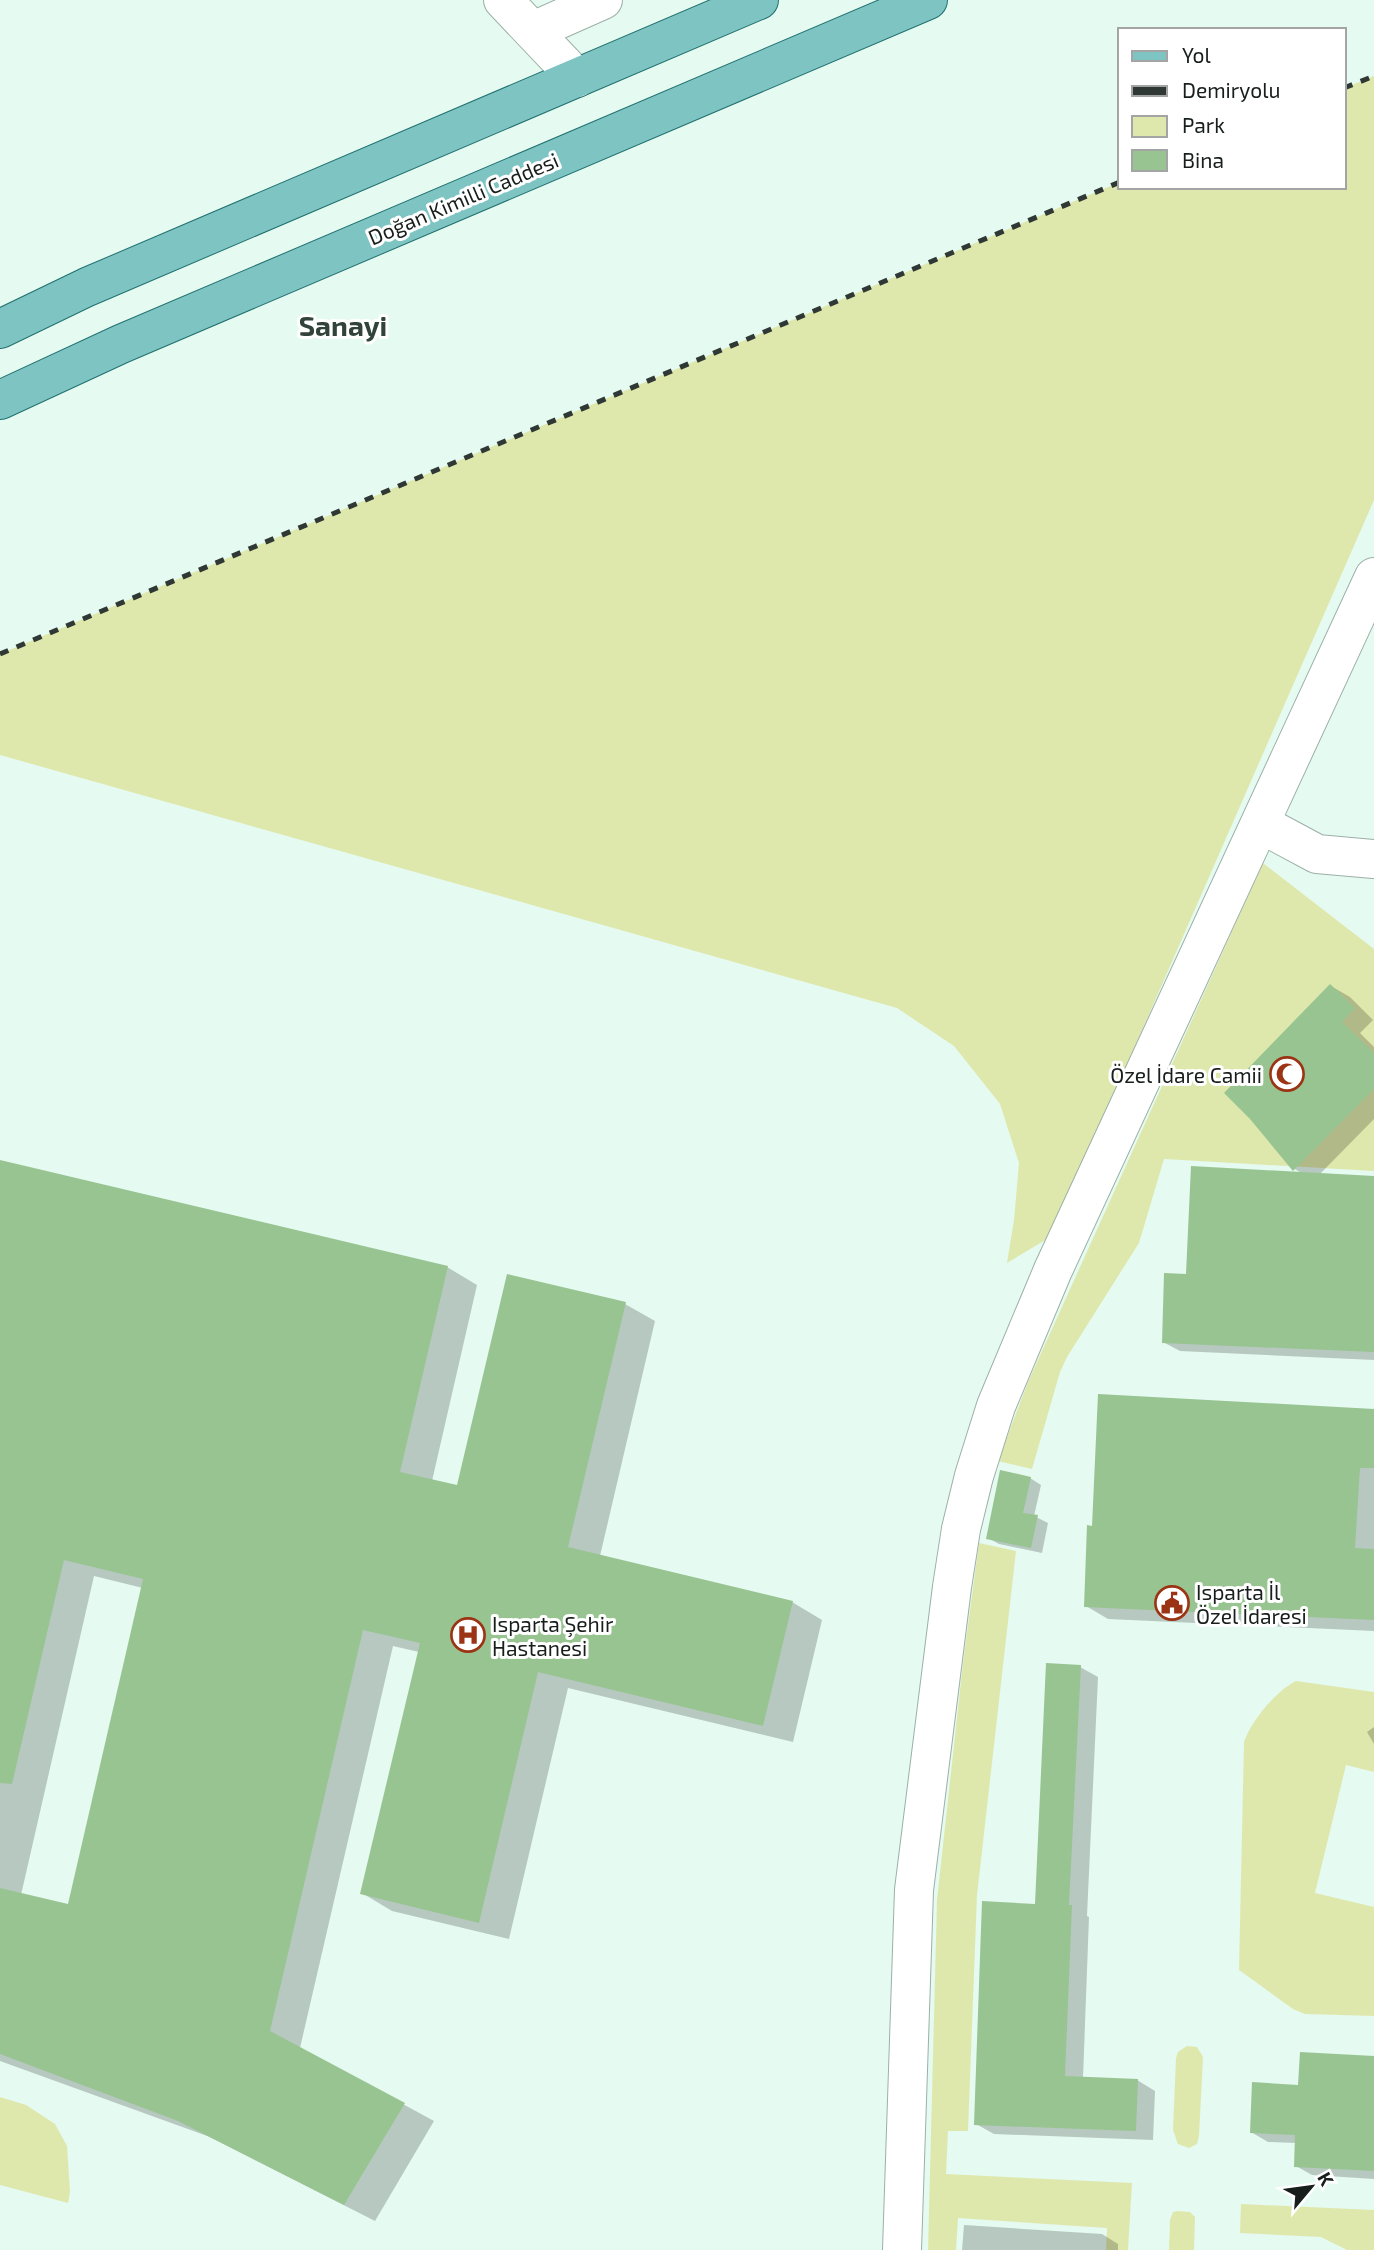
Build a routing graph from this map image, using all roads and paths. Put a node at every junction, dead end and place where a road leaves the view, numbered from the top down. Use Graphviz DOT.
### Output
graph roads {
  1 [pos="503,0"];
  2 [pos="603,0"];
  3 [pos="759,0"];
  4 [pos="928,0"];
  5 [pos="533,31"];
  6 [pos="577,78"];
  7 [pos="0,329"];
  8 [pos="0,400"];
  9 [pos="1374,577"];
  10 [pos="1261,824"];
  11 [pos="1374,859"];
  12 [pos="902,2250"];
  1 -- 5 [label="street"];
  2 -- 5 [label="street"];
  3 -- 6 [label="main road"];
  4 -- 8 [label="main road, Doğan Kimilli Caddesi"];
  5 -- 6 [label="street"];
  6 -- 7 [label="main road"];
  9 -- 10 [label="street"];
  10 -- 11 [label="street"];
  10 -- 12 [label="street"];
}
